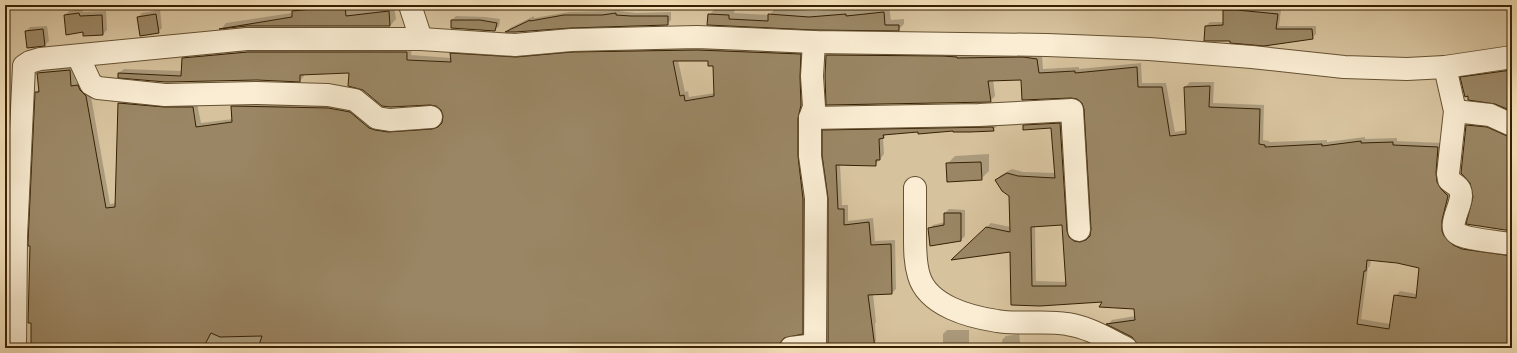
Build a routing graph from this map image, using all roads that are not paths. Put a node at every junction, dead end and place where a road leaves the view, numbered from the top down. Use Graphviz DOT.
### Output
graph roads {
  1 [pos="410,5"];
  2 [pos="421,39"];
  3 [pos="814,42"];
  4 [pos="78,56"];
  5 [pos="1512,57"];
  6 [pos="1444,67"];
  7 [pos="1455,111"];
  8 [pos="431,117"];
  9 [pos="810,118"];
  10 [pos="1512,124"];
  11 [pos="915,188"];
  12 [pos="1079,230"];
  13 [pos="1512,244"];
  14 [pos="815,347"];
  15 [pos="15,348"];
  16 [pos="791,348"];
  17 [pos="1126,348"];
  1 -- 2 [label="street"];
  2 -- 3 [label="street"];
  2 -- 4 [label="street"];
  3 -- 6 [label="street"];
  3 -- 9 [label="street"];
  4 -- 8 [label="street"];
  4 -- 15 [label="street"];
  5 -- 6 [label="street"];
  6 -- 7 [label="street"];
  7 -- 10 [label="street"];
  7 -- 13 [label="street"];
  9 -- 12 [label="street"];
  9 -- 14 [label="street"];
  11 -- 17 [label="street"];
  14 -- 16 [label="street"];
}
